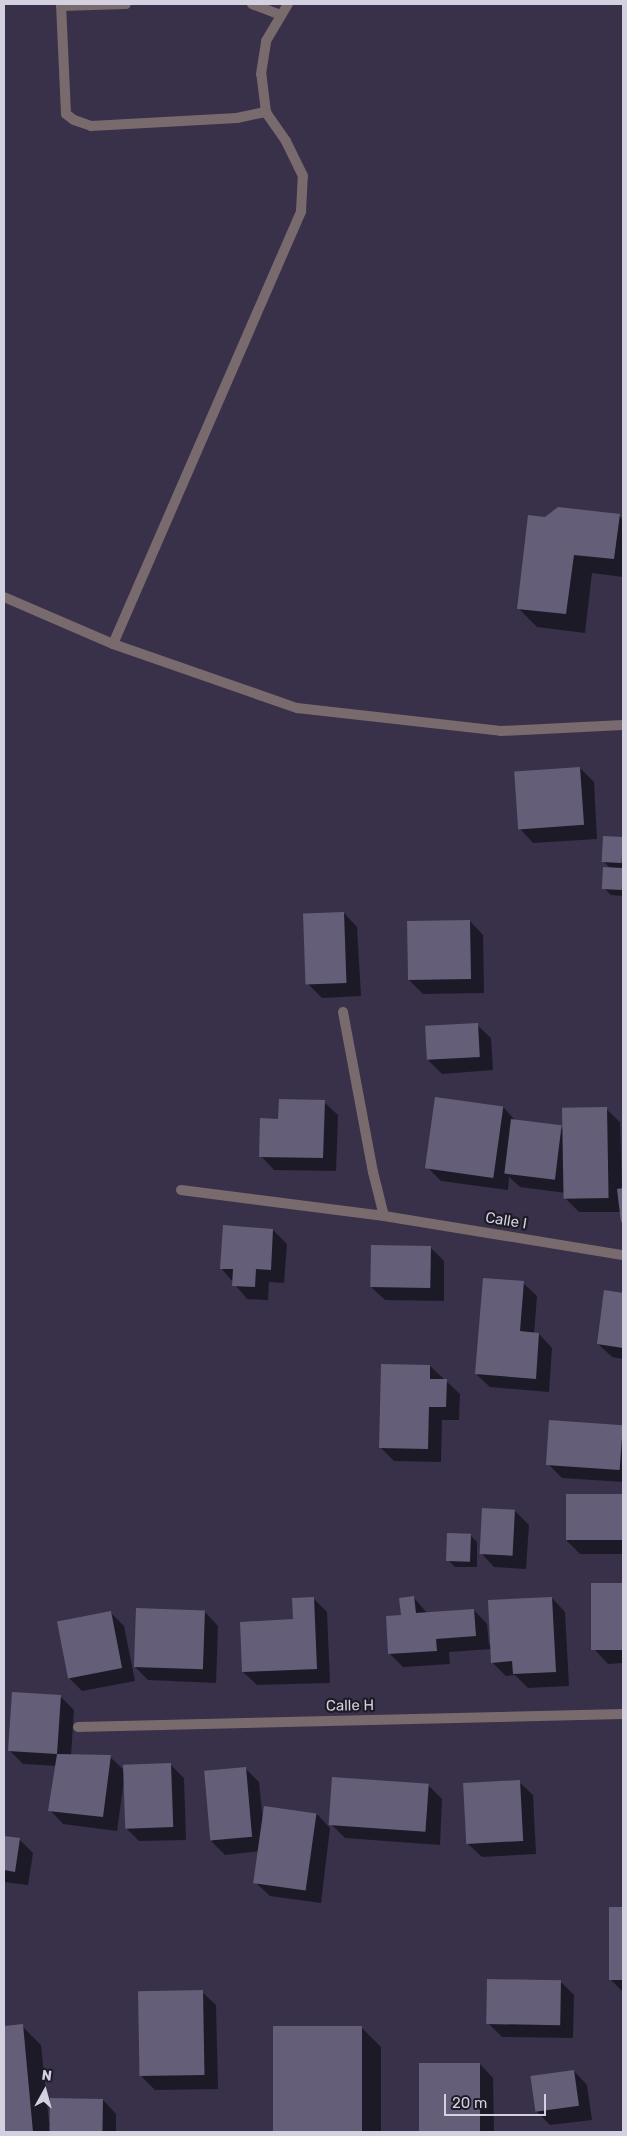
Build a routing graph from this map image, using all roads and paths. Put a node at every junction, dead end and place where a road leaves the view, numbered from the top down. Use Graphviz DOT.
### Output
graph roads {
  1 [pos="126,4"];
  2 [pos="252,4"];
  3 [pos="288,4"];
  4 [pos="61,5"];
  5 [pos="281,15"];
  6 [pos="266,112"];
  7 [pos="4,596"];
  8 [pos="113,644"];
  9 [pos="623,724"];
  10 [pos="343,1012"];
  11 [pos="181,1190"];
  12 [pos="384,1216"];
  13 [pos="623,1255"];
  14 [pos="623,1714"];
  15 [pos="78,1727"];
  1 -- 4 [label="street"];
  2 -- 5 [label="street"];
  3 -- 5 [label="street"];
  4 -- 6 [label="street"];
  5 -- 6 [label="street"];
  6 -- 8 [label="street"];
  7 -- 8 [label="street"];
  8 -- 9 [label="street"];
  10 -- 12 [label="street"];
  11 -- 12 [label="street, Calle I"];
  12 -- 13 [label="street, Calle I"];
  14 -- 15 [label="street, Calle H"];
}
